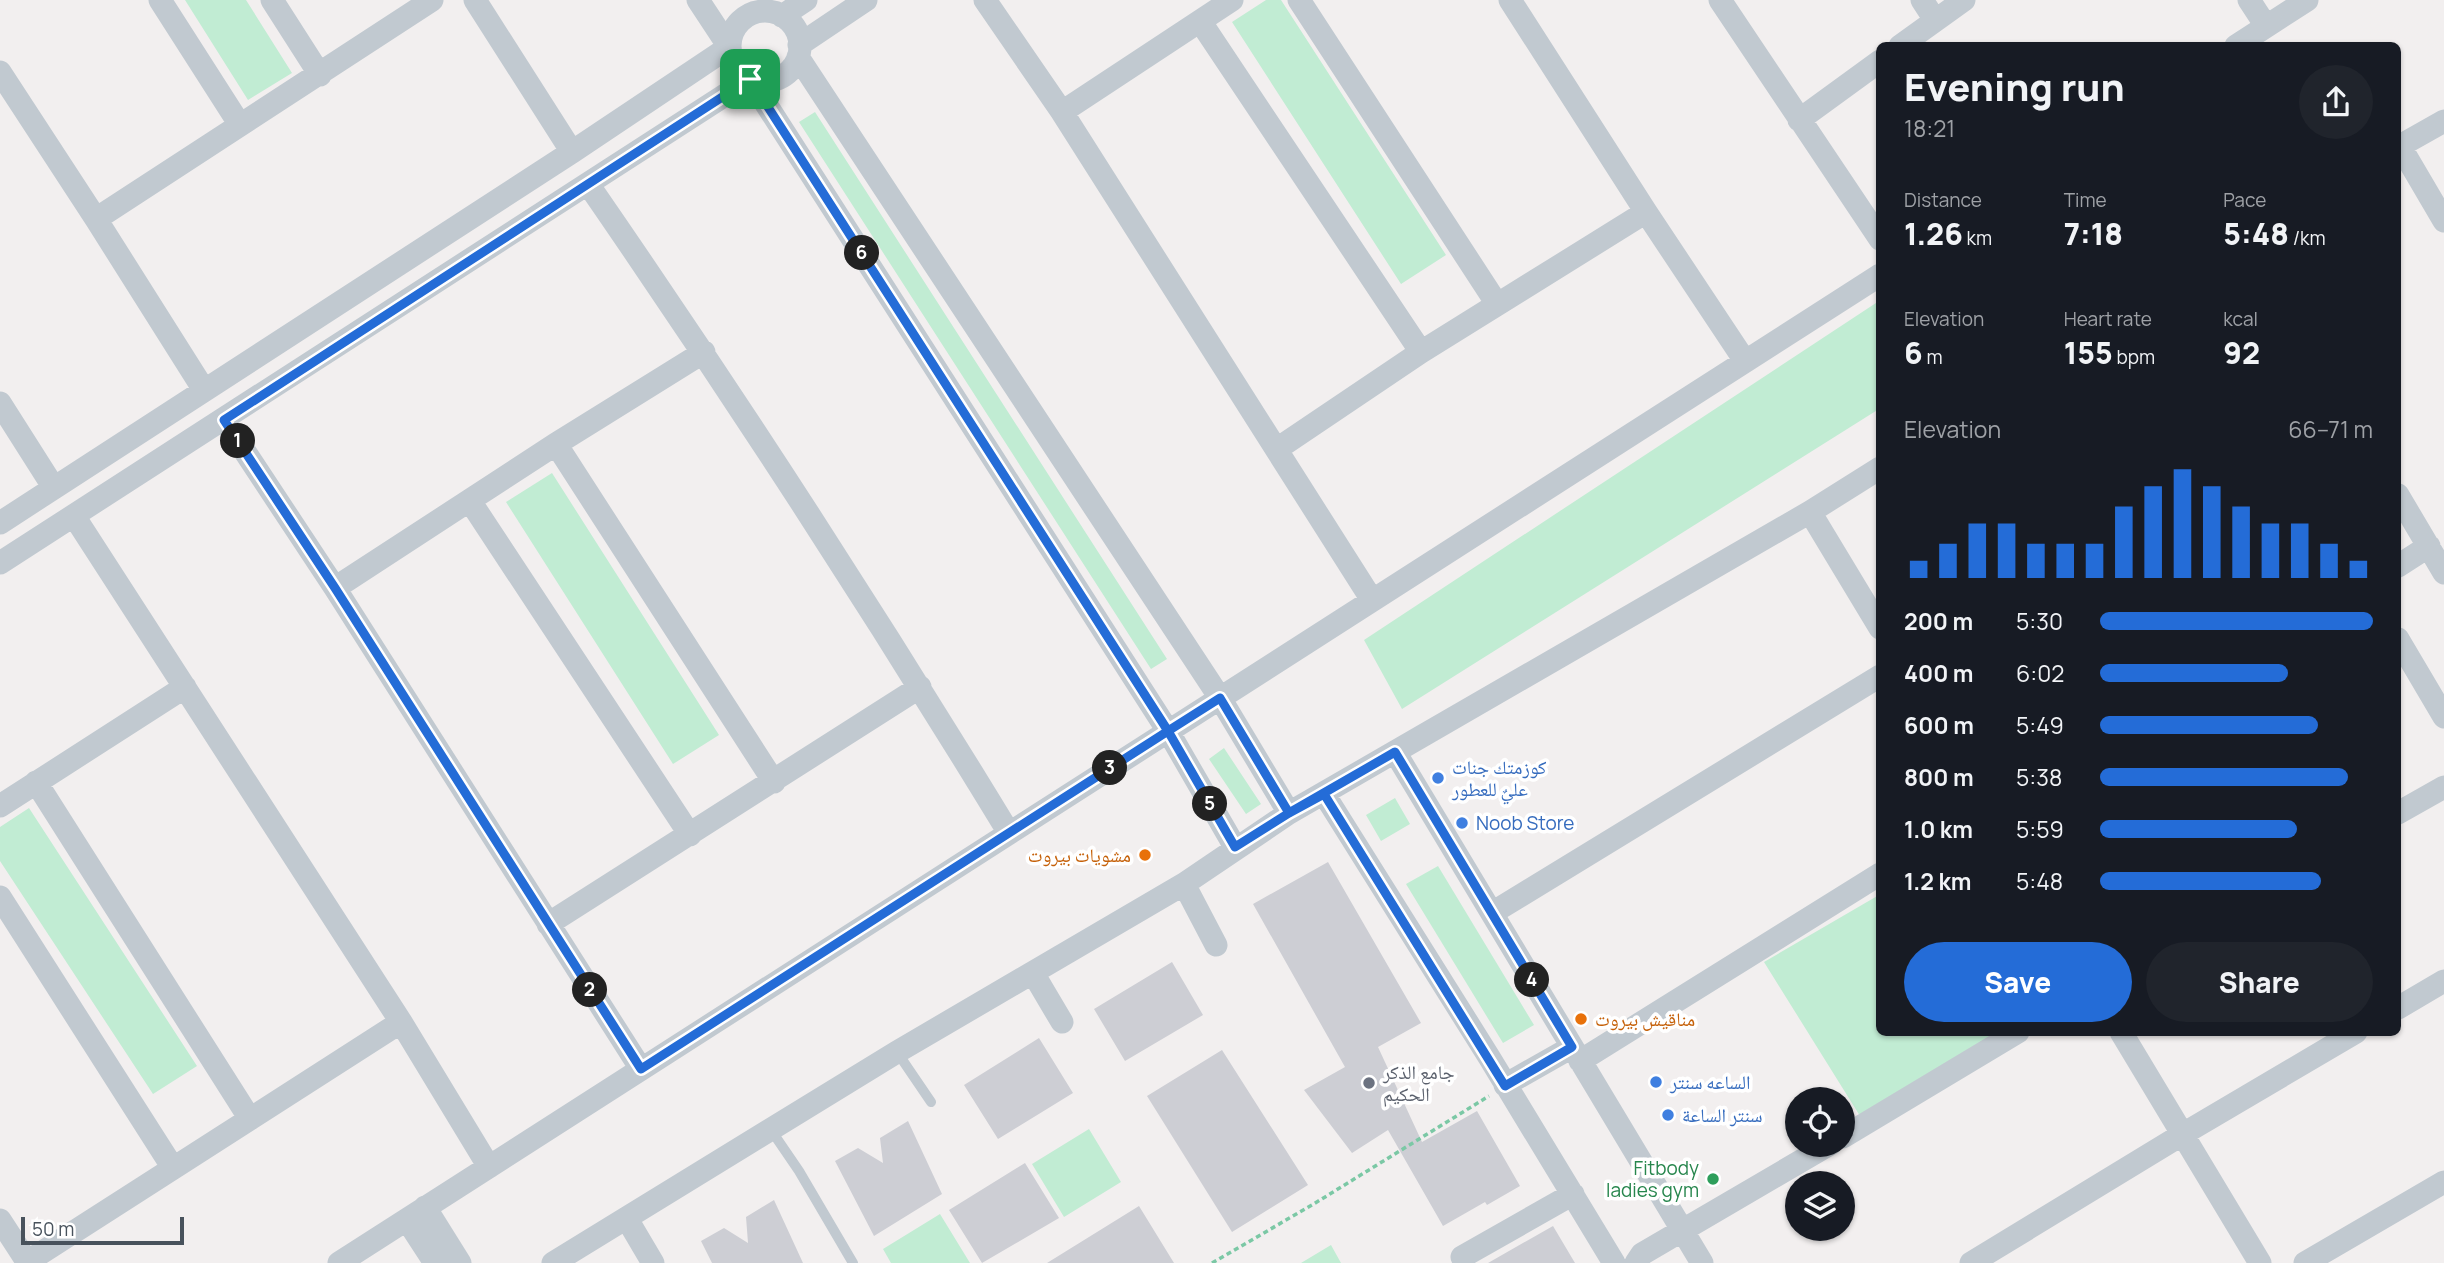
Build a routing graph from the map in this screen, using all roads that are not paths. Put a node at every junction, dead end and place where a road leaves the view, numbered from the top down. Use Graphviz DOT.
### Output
graph roads {
  1 [pos="160,0"];
  2 [pos="272,0"];
  3 [pos="432,0"];
  4 [pos="475,0"];
  5 [pos="698,0"];
  6 [pos="806,0"];
  7 [pos="866,0"];
  8 [pos="985,0"];
  9 [pos="1232,0"];
  10 [pos="1299,0"];
  11 [pos="1510,0"];
  12 [pos="1720,0"];
  13 [pos="1922,0"];
  14 [pos="1964,0"];
  15 [pos="2249,0"];
  16 [pos="2307,0"];
  17 [pos="775,10"];
  18 [pos="1935,20"];
  19 [pos="1200,21"];
  20 [pos="2266,26"];
  21 [pos="1905,42"];
  22 [pos="2242,42"];
  23 [pos="729,47"];
  24 [pos="799,51"];
  25 [pos="1876,64"];
  26 [pos="0,72"];
  27 [pos="320,75"];
  28 [pos="750,79"];
  29 [pos="1062,112"];
  30 [pos="1799,120"];
  31 [pos="2444,121"];
  32 [pos="240,125"];
  33 [pos="2401,146"];
  34 [pos="2401,150"];
  35 [pos="572,152"];
  36 [pos="589,184"];
  37 [pos="1646,212"];
  38 [pos="96,219"];
  39 [pos="2444,220"];
  40 [pos="1876,233"];
  41 [pos="1876,278"];
  42 [pos="1497,304"];
  43 [pos="704,352"];
  44 [pos="1421,352"];
  45 [pos="1745,360"];
  46 [pos="204,390"];
  47 [pos="0,403"];
  48 [pos="224,420"];
  49 [pos="556,444"];
  50 [pos="1277,449"];
  51 [pos="1876,471"];
  52 [pos="54,488"];
  53 [pos="2401,500"];
  54 [pos="470,501"];
  55 [pos="1810,512"];
  56 [pos="74,516"];
  57 [pos="0,523"];
  58 [pos="2429,546"];
  59 [pos="0,564"];
  60 [pos="2401,564"];
  61 [pos="2444,573"];
  62 [pos="335,588"];
  63 [pos="1372,600"];
  64 [pos="1876,621"];
  65 [pos="2401,644"];
  66 [pos="1876,678"];
  67 [pos="185,687"];
  68 [pos="920,687"];
  69 [pos="1220,698"];
  70 [pos="2444,717"];
  71 [pos="1168,731"];
  72 [pos="1395,752"];
  73 [pos="36,782"];
  74 [pos="774,782"];
  75 [pos="2444,786"];
  76 [pos="1324,794"];
  77 [pos="0,806"];
  78 [pos="2401,811"];
  79 [pos="1289,813"];
  80 [pos="1009,833"];
  81 [pos="690,835"];
  82 [pos="1235,847"];
  83 [pos="1876,876"];
  84 [pos="1184,884"];
  85 [pos="0,897"];
  86 [pos="1492,913"];
  87 [pos="548,924"];
  88 [pos="1216,945"];
  89 [pos="1033,973"];
  90 [pos="2444,981"];
  91 [pos="2401,1006"];
  92 [pos="1062,1022"];
  93 [pos="401,1023"];
  94 [pos="2011,1036"];
  95 [pos="2123,1036"];
  96 [pos="2349,1036"];
  97 [pos="897,1052"];
  98 [pos="1576,1054"];
  99 [pos="641,1069"];
  100 [pos="1505,1086"];
  101 [pos="931,1102"];
  102 [pos="250,1119"];
  103 [pos="771,1130"];
  104 [pos="1855,1130"];
  105 [pos="2183,1134"];
  106 [pos="1808,1157"];
  107 [pos="489,1167"];
  108 [pos="173,1168"];
  109 [pos="2444,1182"];
  110 [pos="1573,1194"];
  111 [pos="416,1214"];
  112 [pos="626,1219"];
  113 [pos="0,1220"];
  114 [pos="1682,1232"];
  115 [pos="1462,1257"];
  116 [pos="27,1262"];
  117 [pos="339,1263"];
  118 [pos="435,1263"];
  119 [pos="460,1263"];
  120 [pos="553,1263"];
  121 [pos="653,1263"];
  122 [pos="853,1263"];
  123 [pos="1614,1263"];
  124 [pos="1636,1263"];
  125 [pos="1702,1263"];
  126 [pos="1971,1263"];
  127 [pos="2260,1263"];
  128 [pos="2305,1263"];
  1 -- 32 [label="street"];
  2 -- 27 [label="street"];
  3 -- 27 [label="street"];
  4 -- 35 [label="street"];
  5 -- 23 [label="street"];
  6 -- 17 [label="street"];
  7 -- 24 [label="street"];
  8 -- 29 [label="street"];
  9 -- 19 [label="street"];
  10 -- 42 [label="street"];
  11 -- 37 [label="street"];
  12 -- 30 [label="street"];
  13 -- 18 [label="street"];
  14 -- 18 [label="street"];
  15 -- 20 [label="street"];
  16 -- 20 [label="street"];
  17 -- 23 [label="street"];
  17 -- 24 [label="street"];
  18 -- 21 [label="street"];
  19 -- 29 [label="street"];
  19 -- 44 [label="street"];
  20 -- 22 [label="street"];
  23 -- 28 [label="street"];
  23 -- 35 [label="street"];
  24 -- 28 [label="street"];
  24 -- 69 [label="street"];
  25 -- 30 [label="street"];
  26 -- 38 [label="street"];
  27 -- 32 [label="street"];
  28 -- 36 [label="street"];
  28 -- 71 [label="street"];
  29 -- 50 [label="street"];
  30 -- 40 [label="street"];
  31 -- 33 [label="street"];
  32 -- 38 [label="street"];
  34 -- 39 [label="street"];
  35 -- 46 [label="street"];
  36 -- 43 [label="street"];
  36 -- 48 [label="street"];
  37 -- 42 [label="street"];
  37 -- 45 [label="street"];
  38 -- 46 [label="street"];
  41 -- 45 [label="street"];
  42 -- 44 [label="street"];
  43 -- 49 [label="street"];
  43 -- 68 [label="street"];
  44 -- 50 [label="street"];
  45 -- 63 [label="street"];
  46 -- 52 [label="street"];
  47 -- 52 [label="street"];
  48 -- 56 [label="street"];
  48 -- 62 [label="street"];
  49 -- 54 [label="street"];
  49 -- 74 [label="street"];
  50 -- 63 [label="street"];
  51 -- 55 [label="street"];
  52 -- 57 [label="street"];
  53 -- 58 [label="street"];
  54 -- 62 [label="street"];
  54 -- 81 [label="street"];
  55 -- 64 [label="street"];
  55 -- 72 [label="street"];
  56 -- 59 [label="street"];
  56 -- 67 [label="street"];
  58 -- 60 [label="street"];
  58 -- 61 [label="street"];
  62 -- 87 [label="street"];
  63 -- 69 [label="street"];
  65 -- 70 [label="street"];
  66 -- 86 [label="street"];
  67 -- 73 [label="street"];
  67 -- 93 [label="street"];
  68 -- 74 [label="street"];
  68 -- 80 [label="street"];
  69 -- 71 [label="street"];
  69 -- 79 [label="street"];
  71 -- 80 [label="street"];
  71 -- 82 [label="street"];
  72 -- 76 [label="street"];
  72 -- 86 [label="street"];
  73 -- 77 [label="street"];
  73 -- 102 [label="street"];
  74 -- 81 [label="street"];
  75 -- 78 [label="street"];
  76 -- 79 [label="street"];
  76 -- 100 [label="street"];
  79 -- 82 [label="street"];
  80 -- 99 [label="street"];
  81 -- 87 [label="street"];
  82 -- 84 [label="street"];
  83 -- 98 [label="street"];
  84 -- 88 [label="street"];
  84 -- 89 [label="street"];
  85 -- 108 [label="street"];
  86 -- 98 [label="street"];
  87 -- 99 [label="street"];
  89 -- 92 [label="street"];
  89 -- 97 [label="street"];
  90 -- 91 [label="street"];
  93 -- 102 [label="street"];
  93 -- 107 [label="street"];
  94 -- 104 [label="street"];
  95 -- 105 [label="street"];
  96 -- 105 [label="street"];
  97 -- 101 [label="lane"];
  97 -- 103 [label="street"];
  98 -- 100 [label="street"];
  98 -- 114 [label="street"];
  99 -- 107 [label="street"];
  100 -- 110 [label="street"];
  102 -- 108 [label="street"];
  103 -- 112 [label="street"];
  103 -- 122 [label="lane"];
  105 -- 126 [label="street"];
  105 -- 127 [label="street"];
  106 -- 114 [label="street"];
  107 -- 111 [label="street"];
  108 -- 116 [label="street"];
  109 -- 128 [label="street"];
  110 -- 115 [label="street"];
  110 -- 123 [label="street"];
  111 -- 117 [label="street"];
  111 -- 118 [label="street"];
  111 -- 119 [label="street"];
  112 -- 120 [label="street"];
  112 -- 121 [label="street"];
  113 -- 116 [label="street"];
  114 -- 124 [label="street"];
  114 -- 125 [label="street"];
}
